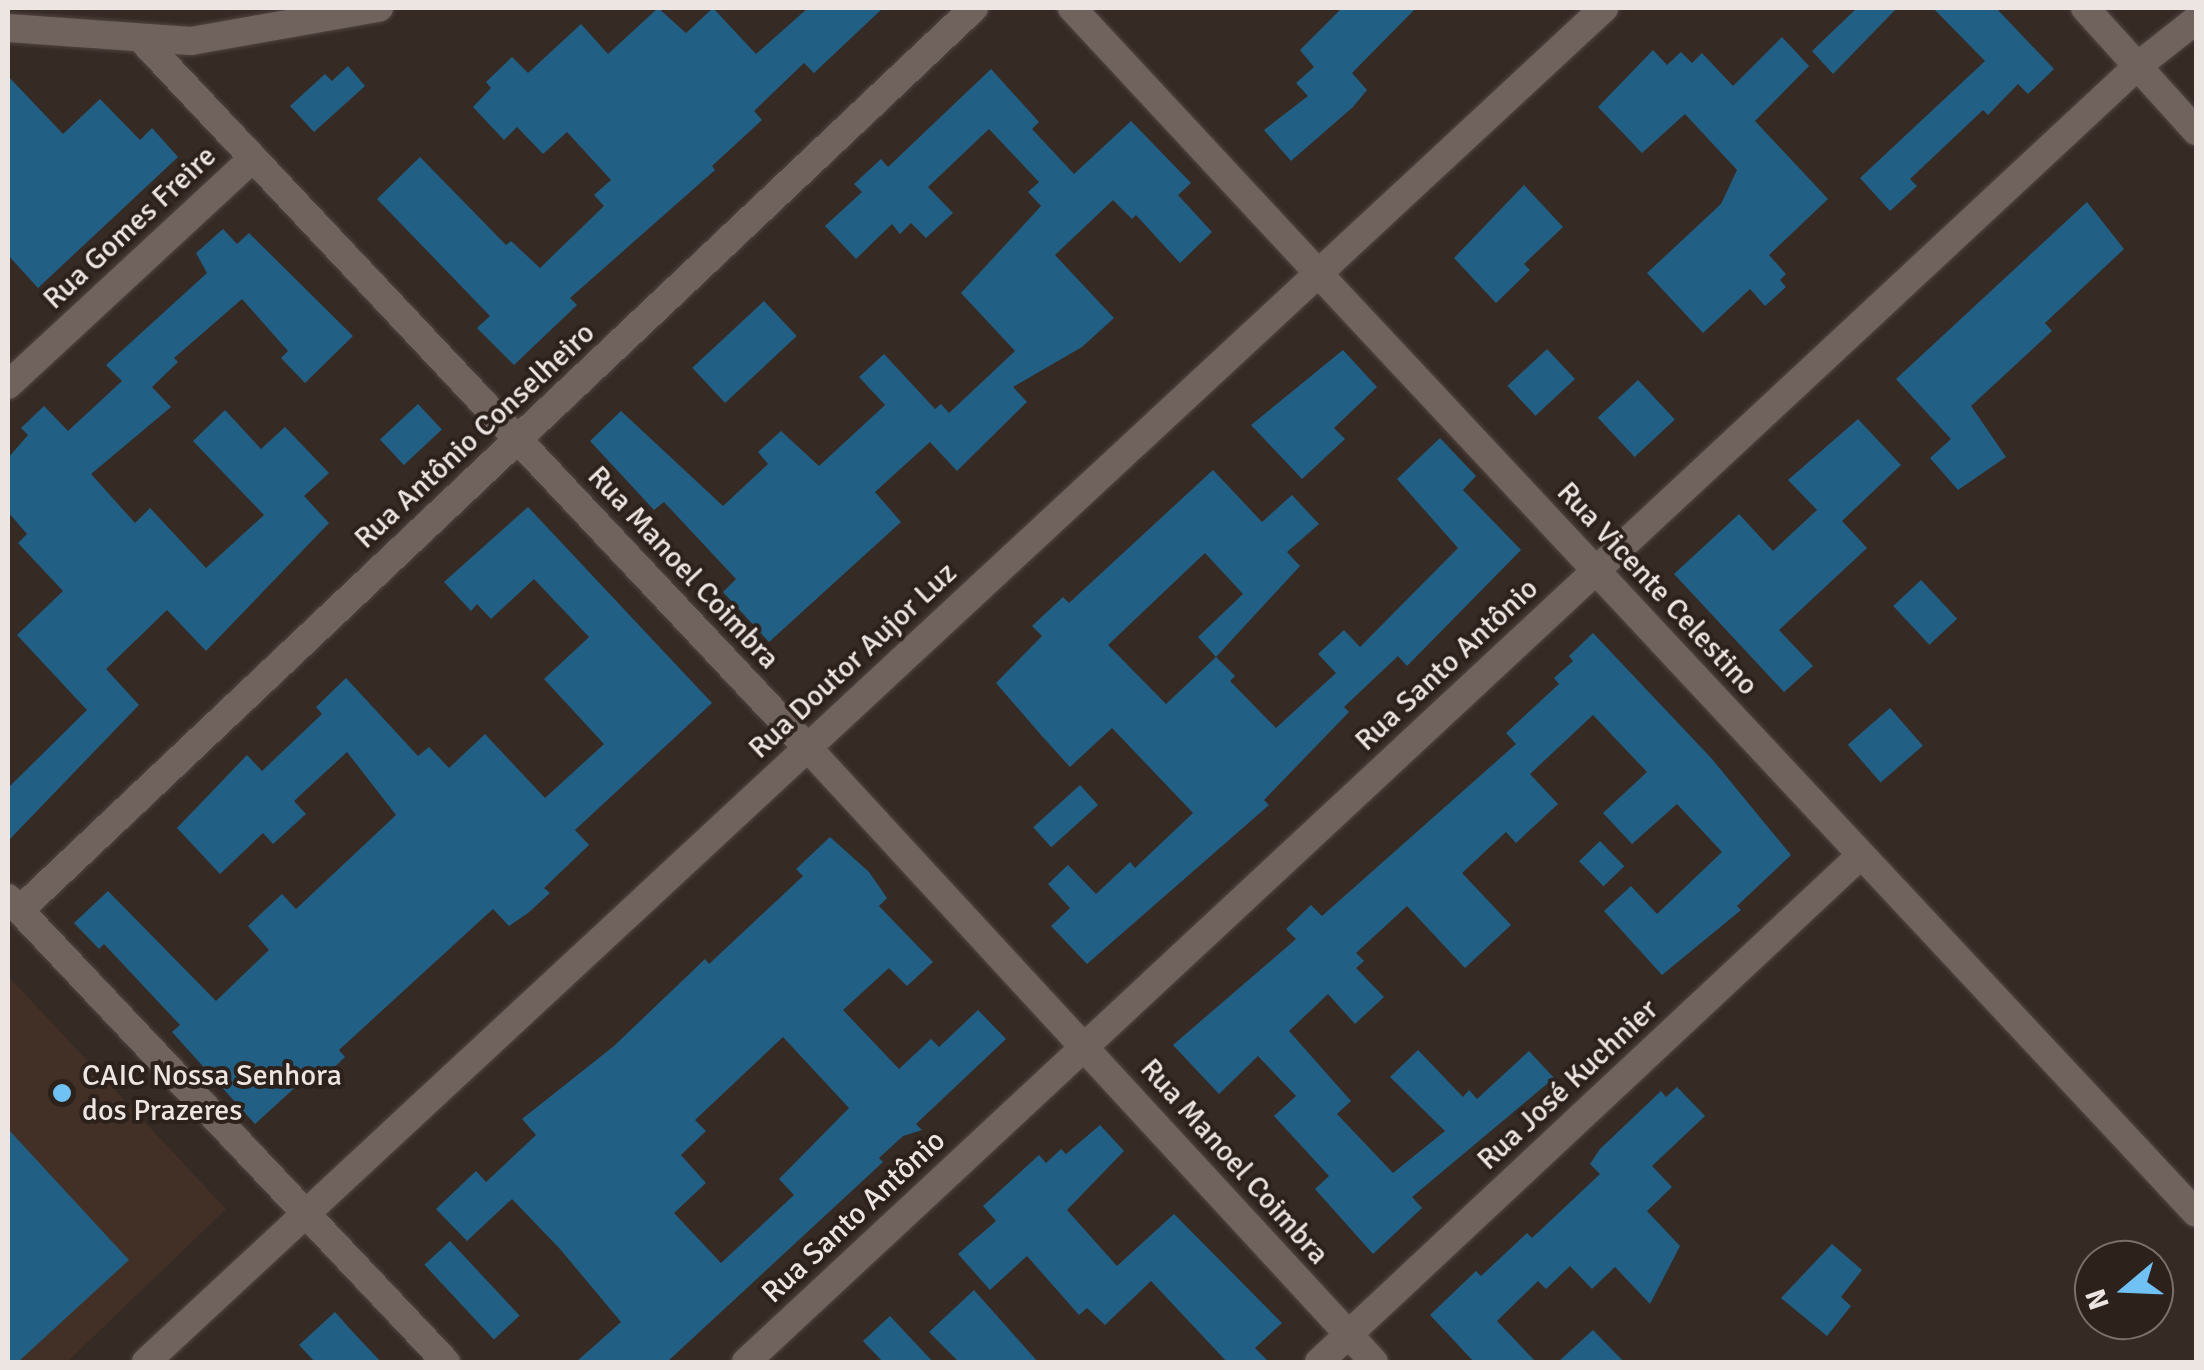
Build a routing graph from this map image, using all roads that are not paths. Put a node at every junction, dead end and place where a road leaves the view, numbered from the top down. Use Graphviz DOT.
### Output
graph roads {
  1 [pos="37,8"];
  2 [pos="372,8"];
  3 [pos="974,8"];
  4 [pos="1072,8"];
  5 [pos="1604,8"];
  6 [pos="2085,8"];
  7 [pos="2196,20"];
  8 [pos="8,28"];
  9 [pos="58,33"];
  10 [pos="144,42"];
  11 [pos="2140,64"];
  12 [pos="2196,130"];
  13 [pos="253,158"];
  14 [pos="1318,273"];
  15 [pos="8,386"];
  16 [pos="518,440"];
  17 [pos="1596,570"];
  18 [pos="808,748"];
  19 [pos="1861,855"];
  20 [pos="14,904"];
  21 [pos="1085,1047"];
  22 [pos="2196,1212"];
  23 [pos="306,1214"];
  24 [pos="1348,1335"];
  25 [pos="146,1362"];
  26 [pos="446,1362"];
  27 [pos="746,1362"];
  28 [pos="1319,1362"];
  29 [pos="1374,1362"];
  1 -- 9 [label="street"];
  2 -- 10 [label="street"];
  3 -- 16 [label="street, Rua Antônio Conselheiro"];
  4 -- 14 [label="street, Rua Vicente Celestino"];
  5 -- 14 [label="street, Rua Doutor Aujor Luz"];
  6 -- 11 [label="street"];
  7 -- 11 [label="street, Rua Santo Antônio"];
  8 -- 9 [label="street"];
  9 -- 10 [label="street"];
  10 -- 13 [label="street, Rua Manoel Coimbra"];
  11 -- 12 [label="street"];
  11 -- 17 [label="street, Rua Santo Antônio"];
  13 -- 15 [label="street, Rua Gomes Freire"];
  13 -- 16 [label="street, Rua Manoel Coimbra"];
  14 -- 17 [label="street, Rua Vicente Celestino"];
  14 -- 18 [label="street, Rua Doutor Aujor Luz"];
  16 -- 18 [label="street, Rua Manoel Coimbra"];
  16 -- 20 [label="street, Rua Antônio Conselheiro"];
  17 -- 19 [label="street, Rua Vicente Celestino"];
  17 -- 21 [label="street, Rua Santo Antônio"];
  18 -- 21 [label="street, Rua Manoel Coimbra"];
  18 -- 23 [label="street, Rua Doutor Aujor Luz"];
  19 -- 22 [label="street, Rua Vicente Celestino"];
  19 -- 24 [label="street, Rua José Kuchnier"];
  20 -- 23 [label="street"];
  21 -- 24 [label="street, Rua Manoel Coimbra"];
  21 -- 27 [label="street, Rua Santo Antônio"];
  23 -- 25 [label="street, Rua Doutor Aujor Luz"];
  23 -- 26 [label="street"];
  24 -- 28 [label="street, Rua José Kuchnier"];
  24 -- 29 [label="street, Rua Manoel Coimbra"];
}
